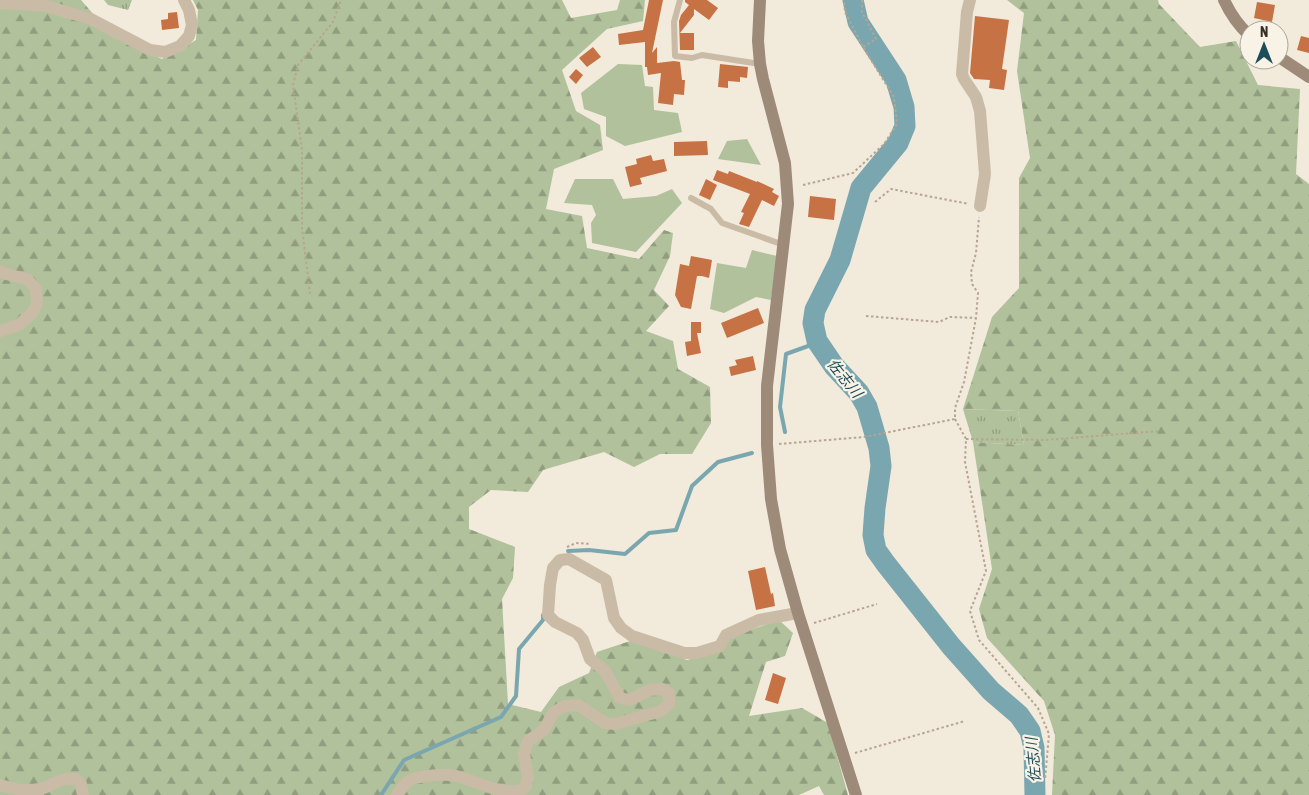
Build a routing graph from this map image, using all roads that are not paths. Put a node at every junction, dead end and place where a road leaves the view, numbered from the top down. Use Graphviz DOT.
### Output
graph roads {
  1 [pos="184,0"];
  2 [pos="680,0"];
  3 [pos="760,0"];
  4 [pos="970,0"];
  5 [pos="1224,0"];
  6 [pos="0,3"];
  7 [pos="1239,24"];
  8 [pos="760,64"];
  9 [pos="1289,64"];
  10 [pos="1309,77"];
  11 [pos="691,198"];
  12 [pos="980,206"];
  13 [pos="784,245"];
  14 [pos="0,271"];
  15 [pos="0,330"];
  16 [pos="798,613"];
  17 [pos="0,785"];
  18 [pos="83,795"];
  19 [pos="397,795"];
  20 [pos="856,795"];
  1 -- 6 [label="street"];
  2 -- 8 [label="lane"];
  3 -- 8 [label="street"];
  4 -- 12 [label="street"];
  5 -- 7 [label="street"];
  8 -- 13 [label="street"];
  9 -- 10 [label="street"];
  11 -- 13 [label="lane"];
  13 -- 16 [label="street"];
  14 -- 15 [label="street"];
  16 -- 19 [label="street"];
  16 -- 20 [label="street"];
  17 -- 18 [label="street"];
}
